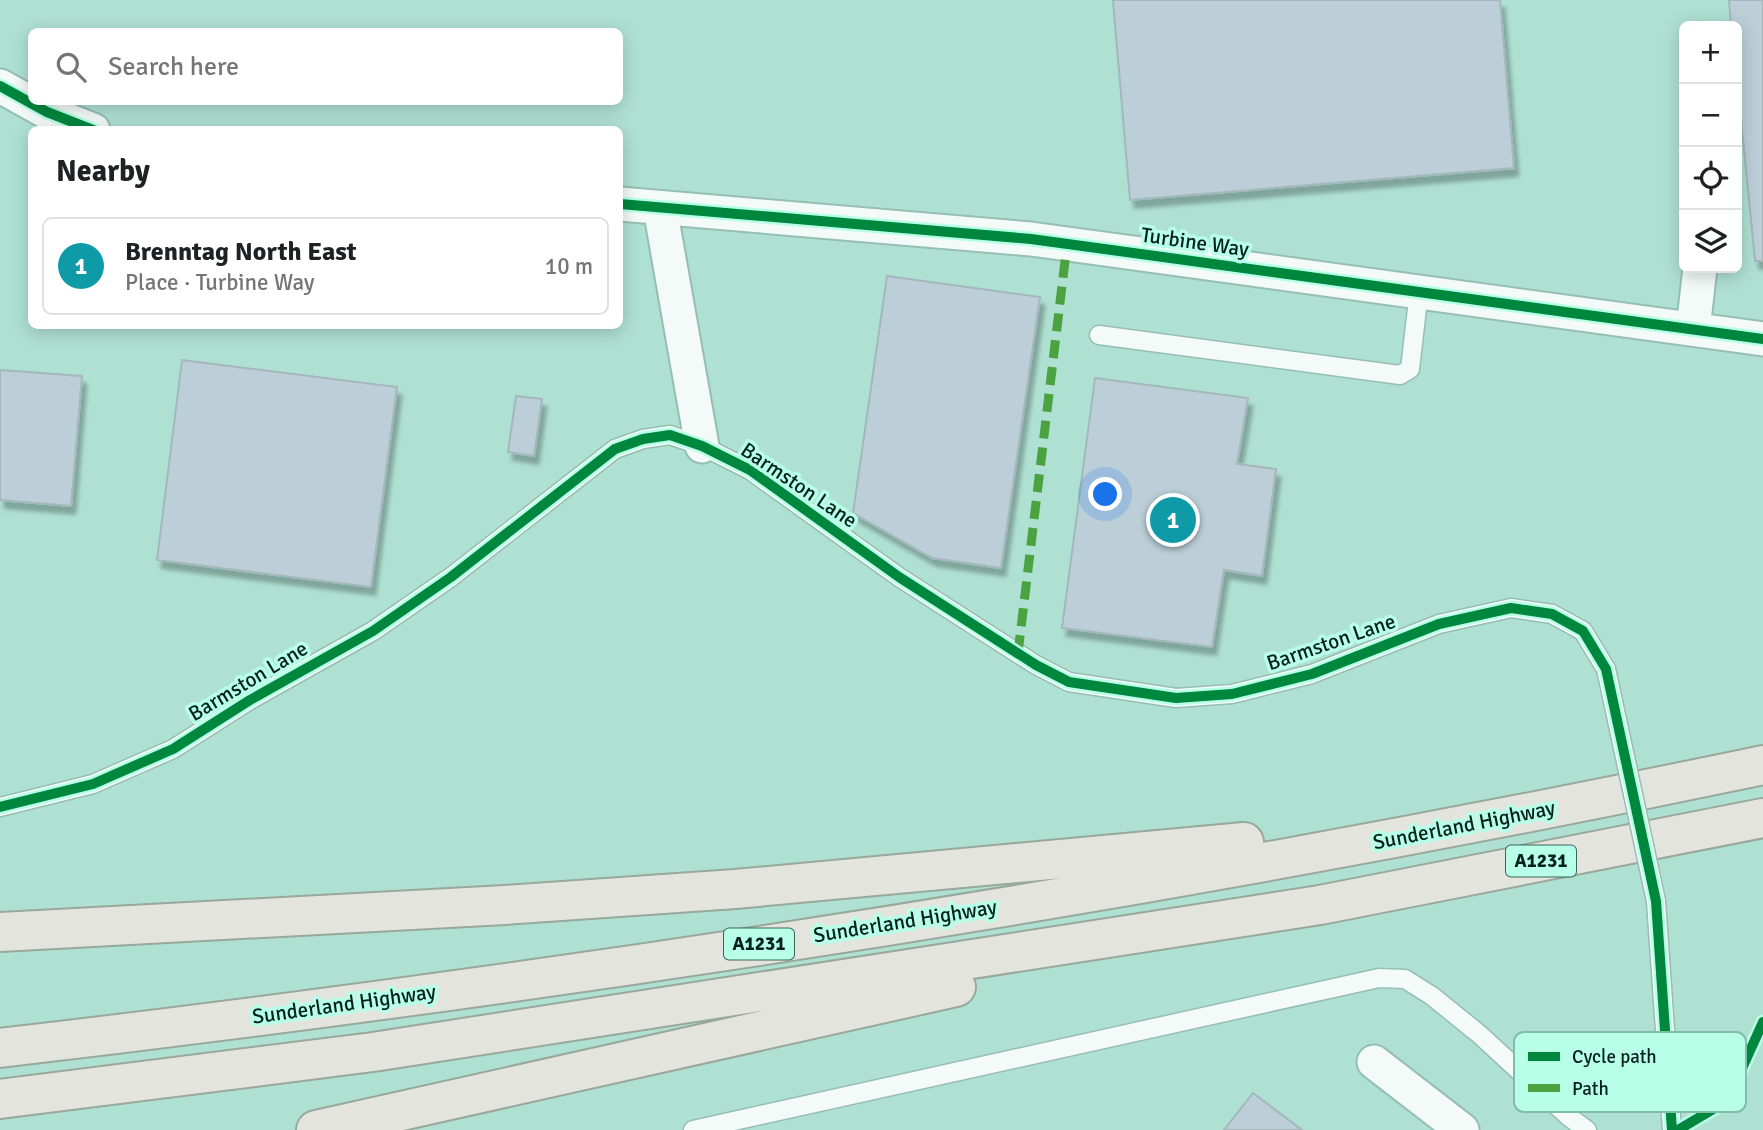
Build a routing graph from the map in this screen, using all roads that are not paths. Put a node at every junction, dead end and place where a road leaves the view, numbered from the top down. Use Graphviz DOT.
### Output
graph roads {
  1 [pos="0,86"];
  2 [pos="28,101"];
  3 [pos="34,105"];
  4 [pos="83,126"];
  5 [pos="623,204"];
  6 [pos="660,208"];
  7 [pos="1699,273"];
  8 [pos="1419,291"];
  9 [pos="1693,329"];
  10 [pos="1099,335"];
  11 [pos="1763,339"];
  12 [pos="702,446"];
  13 [pos="1763,765"];
  14 [pos="0,807"];
  15 [pos="1515,817"];
  16 [pos="1763,818"];
  17 [pos="1320,905"];
  18 [pos="0,932"];
  19 [pos="1665,1032"];
  20 [pos="0,1048"];
  21 [pos="1374,1062"];
  22 [pos="1514,1066"];
  23 [pos="0,1099"];
  24 [pos="1564,1112"];
  25 [pos="1671,1112"];
  26 [pos="316,1130"];
  27 [pos="692,1130"];
  28 [pos="1462,1130"];
  29 [pos="1587,1130"];
  30 [pos="1672,1130"];
  1 -- 2 [label="street"];
  3 -- 4 [label="street"];
  5 -- 6 [label="street, Turbine Way"];
  6 -- 8 [label="street, Turbine Way"];
  6 -- 12 [label="street"];
  7 -- 9 [label="street"];
  8 -- 9 [label="street, Turbine Way"];
  8 -- 10 [label="lane"];
  9 -- 11 [label="street, Turbine Way"];
  12 -- 14 [label="lane, Barmston Lane"];
  12 -- 19 [label="lane, Barmston Lane, bridge"];
  13 -- 15 [label="highway, Sunderland Highway / A1231"];
  15 -- 18 [label="highway, A1231"];
  15 -- 20 [label="highway, Sunderland Highway / A1231"];
  16 -- 17 [label="highway, A1231"];
  17 -- 23 [label="highway, A1231"];
  17 -- 26 [label="highway"];
  21 -- 28 [label="street"];
  22 -- 27 [label="lane"];
  24 -- 29 [label="lane"];
  25 -- 30 [label="lane, Barmston Lane, bridge"];
}
